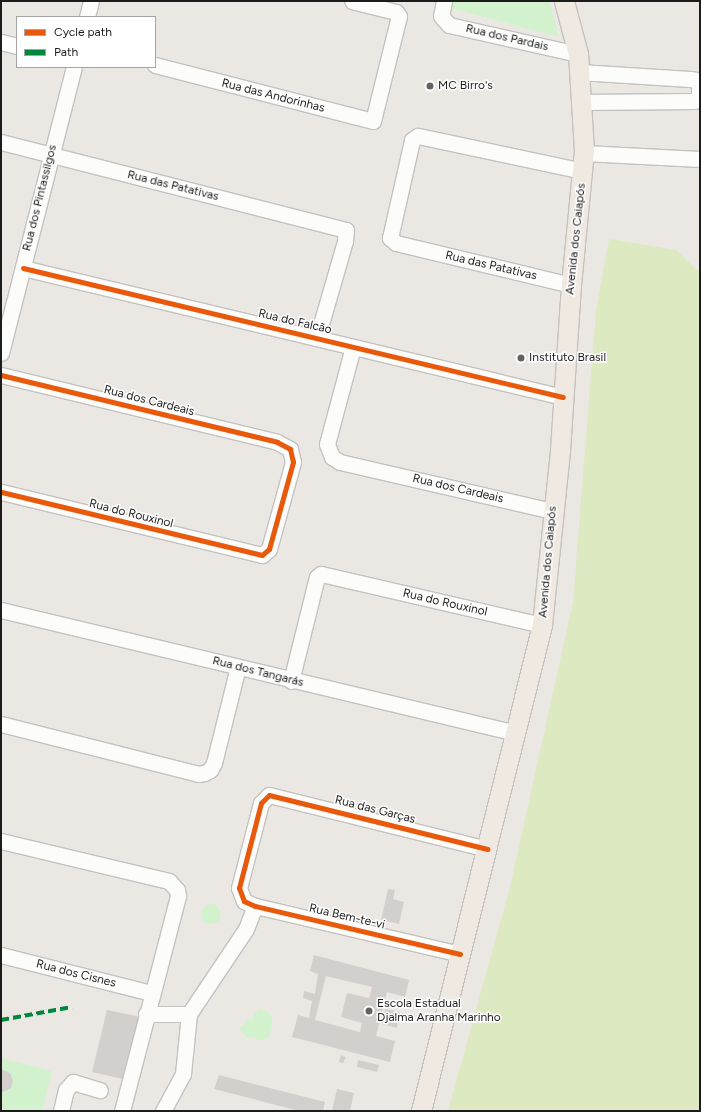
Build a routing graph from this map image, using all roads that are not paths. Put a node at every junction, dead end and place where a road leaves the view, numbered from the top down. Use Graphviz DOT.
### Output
graph roads {
  1 [pos="91,1"];
  2 [pos="352,1"];
  3 [pos="444,1"];
  4 [pos="564,1"];
  5 [pos="87,16"];
  6 [pos="1,42"];
  7 [pos="16,46"];
  8 [pos="579,63"];
  9 [pos="156,65"];
  10 [pos="74,68"];
  11 [pos="582,102"];
  12 [pos="1,142"];
  13 [pos="51,155"];
  14 [pos="700,159"];
  15 [pos="583,162"];
  16 [pos="23,268"];
  17 [pos="571,285"];
  18 [pos="6,313"];
  19 [pos="317,338"];
  20 [pos="353,347"];
  21 [pos="1,353"];
  22 [pos="1,375"];
  23 [pos="563,397"];
  24 [pos="1,492"];
  25 [pos="553,511"];
  26 [pos="257,555"];
  27 [pos="1,610"];
  28 [pos="542,625"];
  29 [pos="238,667"];
  30 [pos="291,681"];
  31 [pos="1,724"];
  32 [pos="516,733"];
  33 [pos="1,841"];
  34 [pos="487,849"];
  35 [pos="239,888"];
  36 [pos="255,906"];
  37 [pos="460,954"];
  38 [pos="1,955"];
  39 [pos="151,992"];
  40 [pos="146,1014"];
  41 [pos="189,1014"];
  42 [pos="100,1090"];
  43 [pos="61,1111"];
  44 [pos="122,1111"];
  45 [pos="163,1111"];
  46 [pos="421,1111"];
  1 -- 5 [label="street"];
  2 -- 9 [label="street, Rua das Andorinhas"];
  3 -- 8 [label="street, Rua dos Pardais"];
  4 -- 8 [label="main road, Avenida dos Caiapós"];
  6 -- 7 [label="street"];
  8 -- 11 [label="main road, Avenida dos Caiapós"];
  8 -- 11 [label="street, Rua dos Pardais"];
  10 -- 13 [label="street, Rua dos Pintassilgos"];
  11 -- 15 [label="main road, Avenida dos Caiapós"];
  12 -- 13 [label="street, Rua das Patativas"];
  13 -- 16 [label="street, Rua dos Pintassilgos"];
  13 -- 19 [label="street, Rua das Patativas"];
  14 -- 15 [label="street"];
  15 -- 17 [label="main road, Avenida dos Caiapós"];
  15 -- 17 [label="street, Rua das Patativas"];
  16 -- 18 [label="street, Rua dos Pintassilgos"];
  16 -- 19 [label="street, Rua do Falcão"];
  17 -- 23 [label="main road, Avenida dos Caiapós"];
  18 -- 21 [label="street, Rua dos Pintassilgos"];
  19 -- 20 [label="street, Rua do Falcão"];
  20 -- 23 [label="street, Rua do Falcão"];
  20 -- 25 [label="street, Rua dos Cardeais"];
  22 -- 26 [label="street, Rua dos Cardeais"];
  23 -- 25 [label="main road, Avenida dos Caiapós"];
  24 -- 26 [label="street, Rua do Rouxinol"];
  25 -- 28 [label="main road, Avenida dos Caiapós"];
  27 -- 29 [label="street, Rua dos Tangarás"];
  28 -- 30 [label="street, Rua do Rouxinol"];
  28 -- 32 [label="main road, Avenida dos Caiapós"];
  29 -- 30 [label="street, Rua dos Tangarás"];
  29 -- 31 [label="street"];
  30 -- 32 [label="street, Rua dos Tangarás"];
  32 -- 34 [label="main road, Avenida dos Caiapós"];
  33 -- 39 [label="street"];
  34 -- 35 [label="street, Rua das Garças"];
  34 -- 37 [label="main road, Avenida dos Caiapós"];
  35 -- 36 [label="street, Rua Bem-te-vi"];
  36 -- 37 [label="street, Rua Bem-te-vi"];
  36 -- 41 [label="street"];
  37 -- 46 [label="main road, Avenida dos Caiapós"];
  38 -- 39 [label="street, Rua dos Cisnes"];
  39 -- 40 [label="street"];
  40 -- 41 [label="street"];
  40 -- 44 [label="street"];
  41 -- 45 [label="street"];
  42 -- 43 [label="street"];
}
